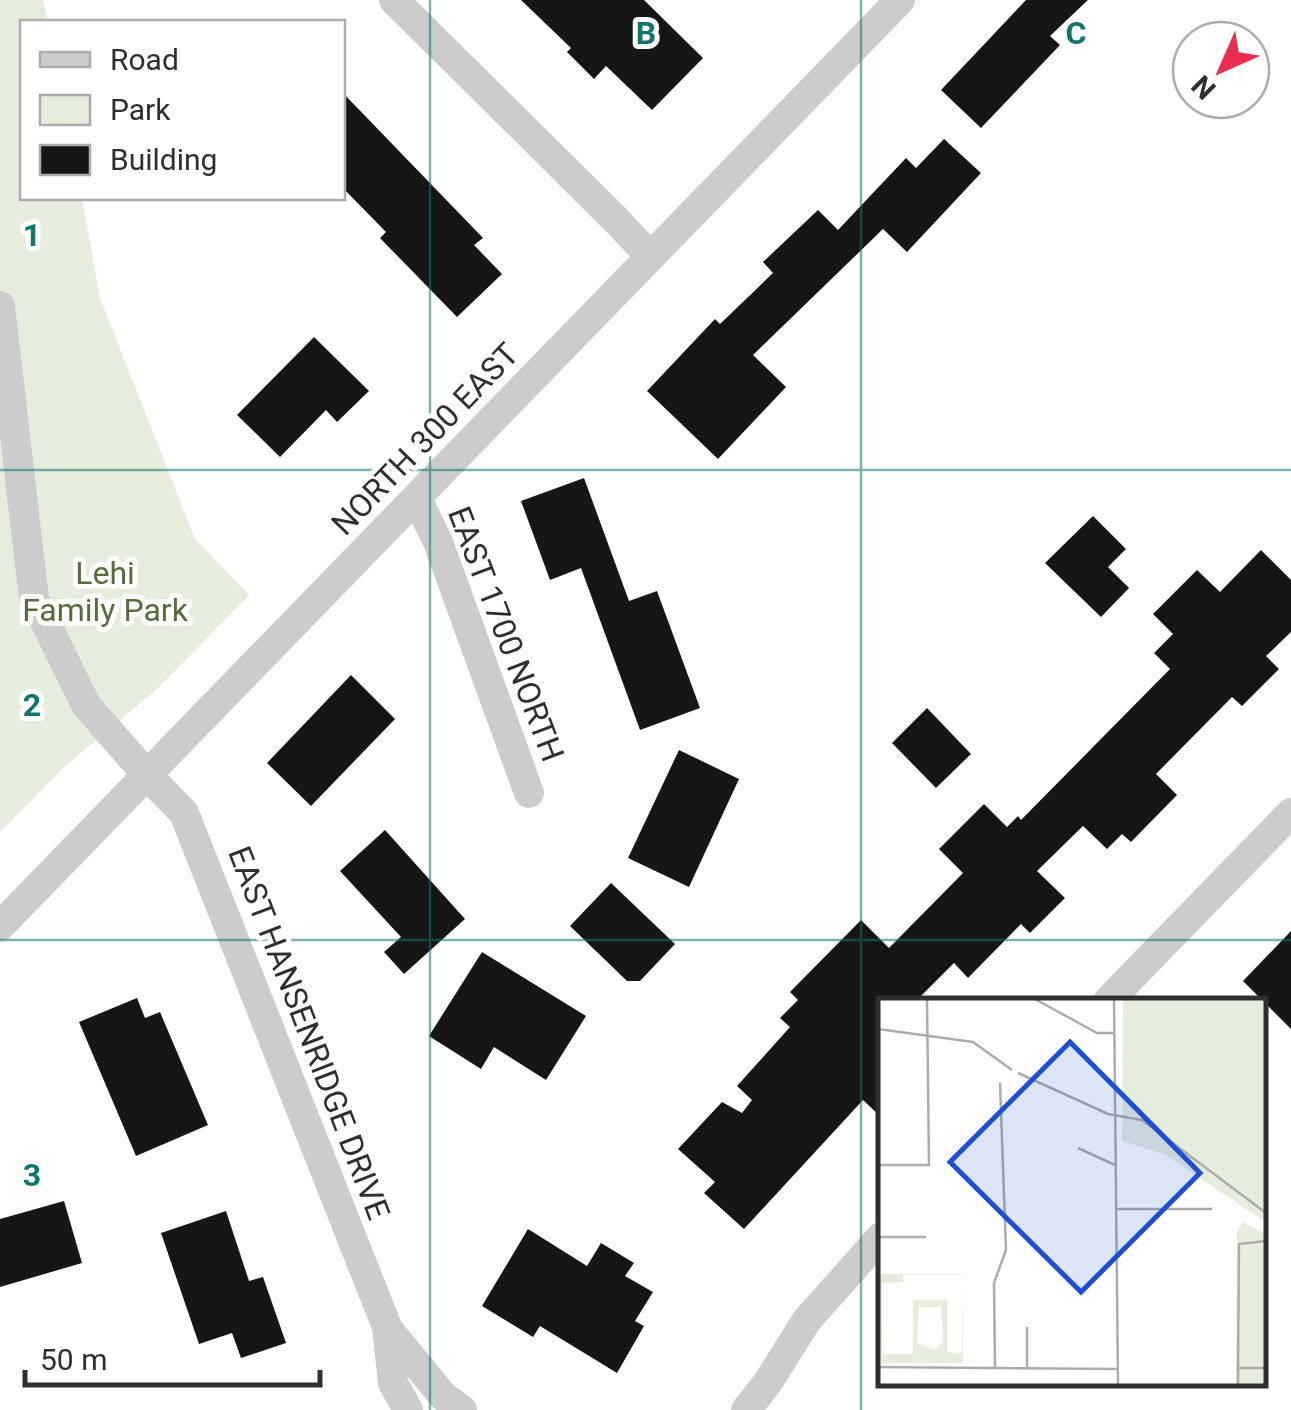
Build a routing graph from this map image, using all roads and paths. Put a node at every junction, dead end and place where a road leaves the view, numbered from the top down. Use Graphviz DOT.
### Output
graph roads {
  1 [pos="394,0"];
  2 [pos="900,0"];
  3 [pos="650,256"];
  4 [pos="0,306"];
  5 [pos="417,499"];
  6 [pos="148,776"];
  7 [pos="529,794"];
  8 [pos="1291,813"];
  9 [pos="0,926"];
  10 [pos="1111,998"];
  11 [pos="878,1240"];
  12 [pos="386,1328"];
  13 [pos="408,1410"];
  14 [pos="462,1410"];
  15 [pos="746,1410"];
  1 -- 3 [label="street"];
  2 -- 3 [label="street, NORTH 300 EAST"];
  3 -- 5 [label="street, NORTH 300 EAST"];
  4 -- 6 [label="street, EAST HANSENRIDGE DRIVE"];
  5 -- 6 [label="street, NORTH 300 EAST"];
  5 -- 7 [label="street, EAST 1700 NORTH"];
  6 -- 9 [label="street, NORTH 300 EAST"];
  6 -- 12 [label="street, EAST HANSENRIDGE DRIVE"];
  8 -- 10 [label="street"];
  11 -- 15 [label="street"];
  12 -- 13 [label="street, EAST HANSENRIDGE DRIVE"];
  12 -- 14 [label="street, EAST HANSENRIDGE DRIVE"];
}
